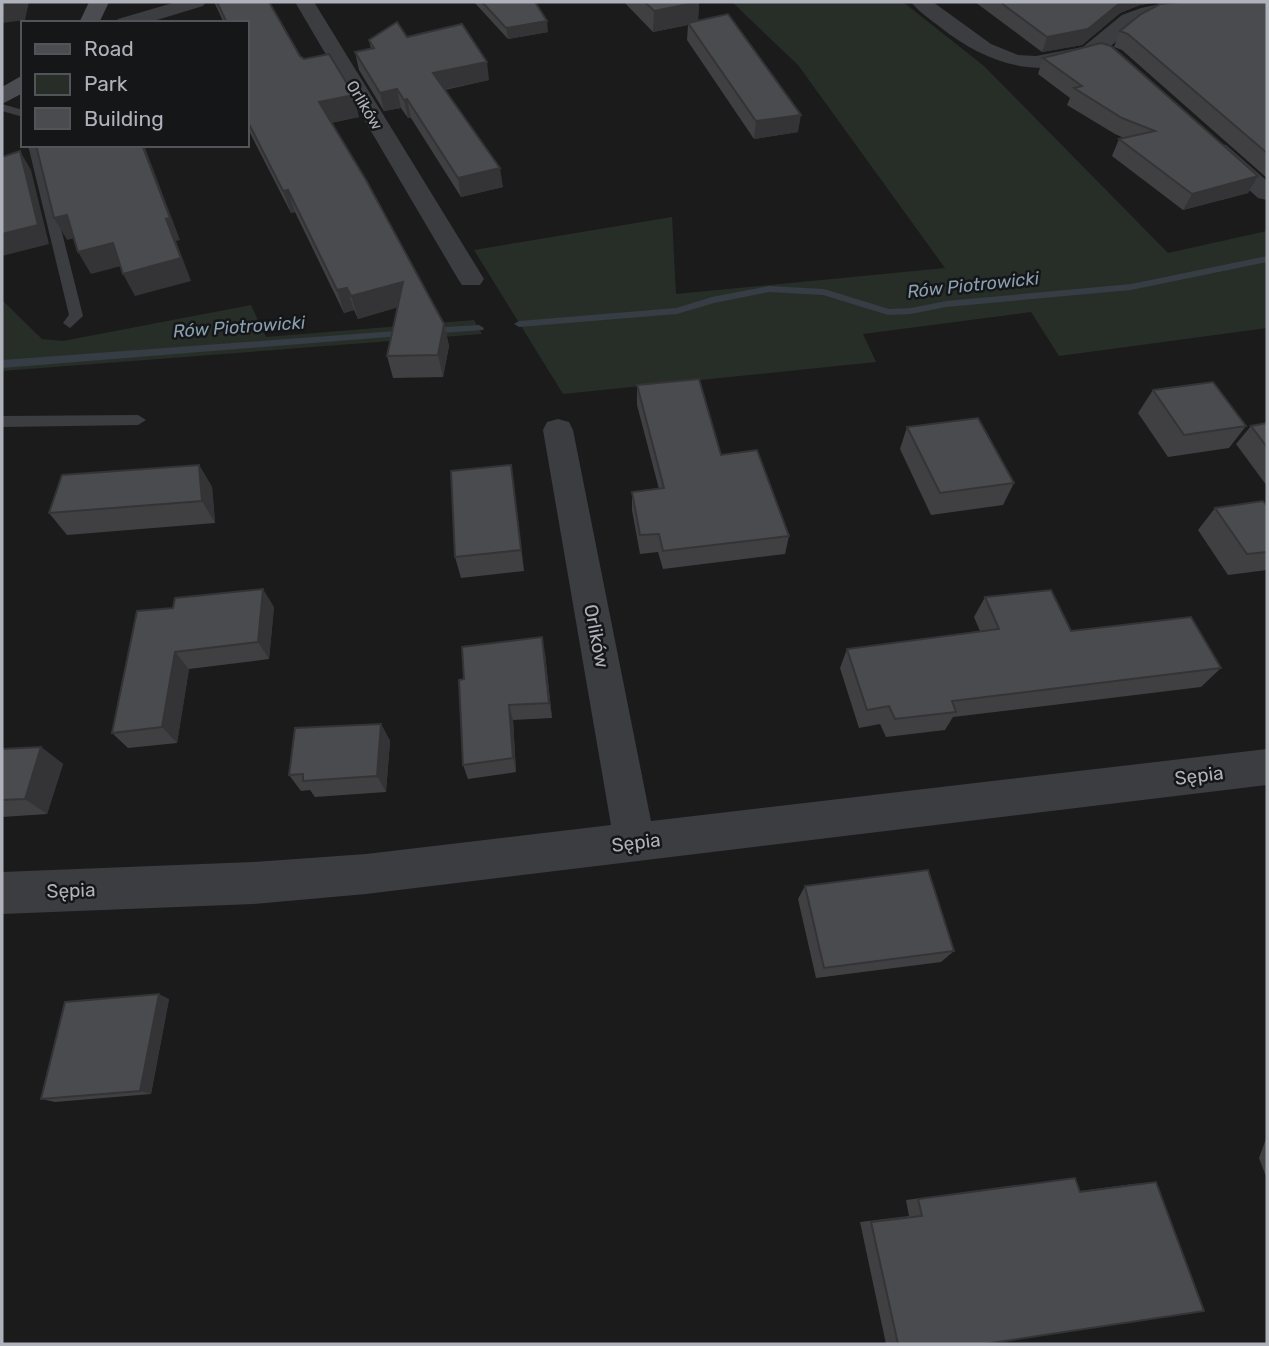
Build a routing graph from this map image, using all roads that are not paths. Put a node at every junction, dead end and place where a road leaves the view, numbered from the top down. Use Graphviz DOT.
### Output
graph roads {
  1 [pos="99,2"];
  2 [pos="196,2"];
  3 [pos="304,2"];
  4 [pos="921,2"];
  5 [pos="1237,2"];
  6 [pos="90,21"];
  7 [pos="132,21"];
  8 [pos="21,83"];
  9 [pos="2,97"];
  10 [pos="2,107"];
  11 [pos="21,113"];
  12 [pos="1206,138"];
  13 [pos="34,147"];
  14 [pos="1267,193"];
  15 [pos="471,279"];
  16 [pos="70,323"];
  17 [pos="138,420"];
  18 [pos="2,422"];
  19 [pos="558,430"];
  20 [pos="1267,766"];
  21 [pos="635,842"];
  22 [pos="2,893"];
  1 -- 6 [label="street"];
  2 -- 7 [label="street"];
  3 -- 15 [label="street, Orlików"];
  4 -- 5 [label="street"];
  8 -- 9 [label="street"];
  10 -- 11 [label="lane"];
  12 -- 14 [label="street"];
  13 -- 16 [label="lane"];
  17 -- 18 [label="lane"];
  19 -- 21 [label="street, Orlików"];
  20 -- 21 [label="street, Sępia"];
  21 -- 22 [label="street, Sępia"];
}
